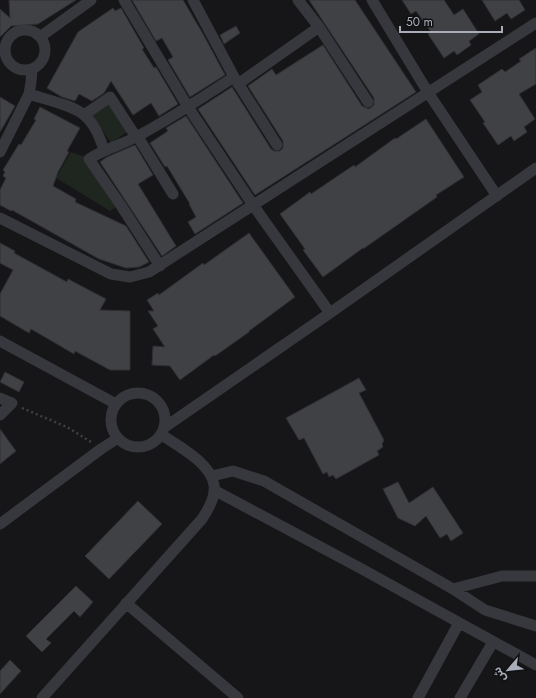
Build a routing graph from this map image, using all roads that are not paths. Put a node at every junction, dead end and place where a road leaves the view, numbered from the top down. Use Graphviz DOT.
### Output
graph roads {
  1 [pos="91,0"];
  2 [pos="124,0"];
  3 [pos="193,0"];
  4 [pos="298,0"];
  5 [pos="372,0"];
  6 [pos="536,24"];
  7 [pos="319,27"];
  8 [pos="40,37"];
  9 [pos="3,40"];
  10 [pos="32,70"];
  11 [pos="236,80"];
  12 [pos="29,94"];
  13 [pos="429,94"];
  14 [pos="368,102"];
  15 [pos="188,107"];
  16 [pos="84,115"];
  17 [pos="136,137"];
  18 [pos="277,145"];
  19 [pos="104,150"];
  20 [pos="0,152"];
  21 [pos="536,168"];
  22 [pos="173,194"];
  23 [pos="497,196"];
  24 [pos="253,205"];
  25 [pos="0,218"];
  26 [pos="160,266"];
  27 [pos="330,314"];
  28 [pos="0,341"];
  29 [pos="0,398"];
  30 [pos="116,404"];
  31 [pos="0,415"];
  32 [pos="163,431"];
  33 [pos="118,438"];
  34 [pos="212,476"];
  35 [pos="214,490"];
  36 [pos="0,524"];
  37 [pos="536,576"];
  38 [pos="453,589"];
  39 [pos="126,603"];
  40 [pos="459,623"];
  41 [pos="536,626"];
  42 [pos="493,642"];
  43 [pos="536,665"];
  44 [pos="42,698"];
  45 [pos="238,698"];
  46 [pos="418,698"];
  47 [pos="460,698"];
  1 -- 8 [label="street"];
  2 -- 15 [label="street"];
  3 -- 11 [label="street"];
  4 -- 7 [label="street"];
  5 -- 13 [label="street"];
  6 -- 13 [label="street"];
  7 -- 11 [label="street"];
  7 -- 14 [label="street"];
  8 -- 9 [label="street"];
  8 -- 10 [label="street"];
  9 -- 10 [label="street"];
  10 -- 12 [label="street"];
  11 -- 15 [label="street"];
  11 -- 18 [label="street"];
  12 -- 16 [label="street"];
  12 -- 20 [label="street"];
  13 -- 23 [label="street"];
  13 -- 24 [label="street"];
  15 -- 17 [label="street"];
  15 -- 24 [label="street"];
  16 -- 17 [label="street"];
  16 -- 19 [label="street"];
  17 -- 19 [label="street"];
  17 -- 22 [label="street"];
  19 -- 26 [label="street"];
  21 -- 23 [label="street"];
  23 -- 27 [label="street"];
  24 -- 26 [label="street"];
  24 -- 27 [label="street"];
  25 -- 26 [label="street"];
  27 -- 32 [label="street"];
  28 -- 30 [label="street"];
  29 -- 31 [label="street"];
  30 -- 32 [label="street"];
  30 -- 33 [label="street"];
  32 -- 33 [label="street"];
  32 -- 34 [label="street"];
  33 -- 36 [label="street"];
  34 -- 35 [label="street"];
  34 -- 38 [label="street"];
  35 -- 39 [label="street"];
  35 -- 40 [label="street"];
  37 -- 38 [label="street"];
  38 -- 41 [label="street"];
  39 -- 44 [label="street"];
  39 -- 45 [label="street"];
  40 -- 42 [label="street"];
  40 -- 46 [label="street"];
  42 -- 43 [label="street"];
  42 -- 47 [label="street"];
}
